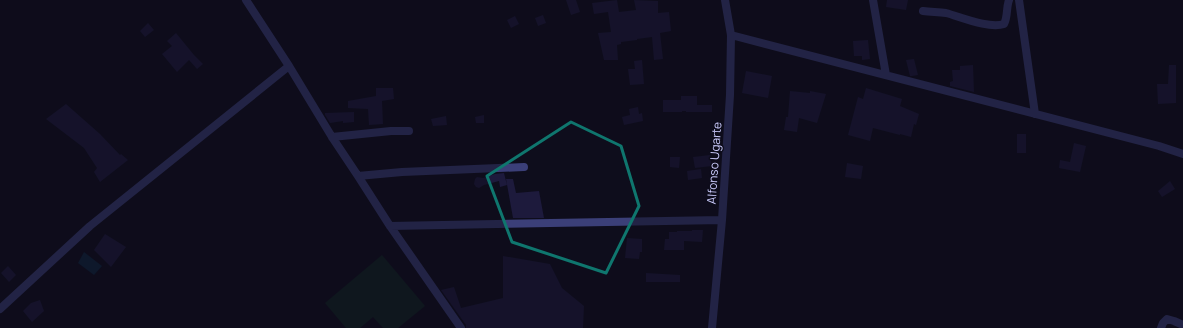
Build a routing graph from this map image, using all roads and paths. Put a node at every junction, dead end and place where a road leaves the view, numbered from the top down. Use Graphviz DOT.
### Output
graph roads {
  1 [pos="246,0"];
  2 [pos="725,0"];
  3 [pos="873,0"];
  4 [pos="1009,0"];
  5 [pos="1019,0"];
  6 [pos="923,11"];
  7 [pos="731,35"];
  8 [pos="289,66"];
  9 [pos="886,76"];
  10 [pos="1035,114"];
  11 [pos="410,131"];
  12 [pos="332,137"];
  13 [pos="1183,154"];
  14 [pos="524,167"];
  15 [pos="358,176"];
  16 [pos="722,220"];
  17 [pos="390,226"];
  18 [pos="0,309"];
  19 [pos="1183,325"];
  20 [pos="461,328"];
  21 [pos="712,328"];
  22 [pos="1161,328"];
  1 -- 8 [label="street"];
  2 -- 7 [label="street, Alfonso Ugarte"];
  3 -- 9 [label="street"];
  4 -- 6 [label="street"];
  5 -- 10 [label="street"];
  7 -- 9 [label="street"];
  7 -- 16 [label="street, Alfonso Ugarte"];
  8 -- 12 [label="street"];
  8 -- 18 [label="street"];
  9 -- 10 [label="street"];
  10 -- 13 [label="street"];
  11 -- 12 [label="street"];
  12 -- 15 [label="street"];
  14 -- 15 [label="street"];
  15 -- 17 [label="street"];
  16 -- 17 [label="street"];
  16 -- 21 [label="street, Alfonso Ugarte"];
  17 -- 20 [label="street"];
  19 -- 22 [label="street"];
}
